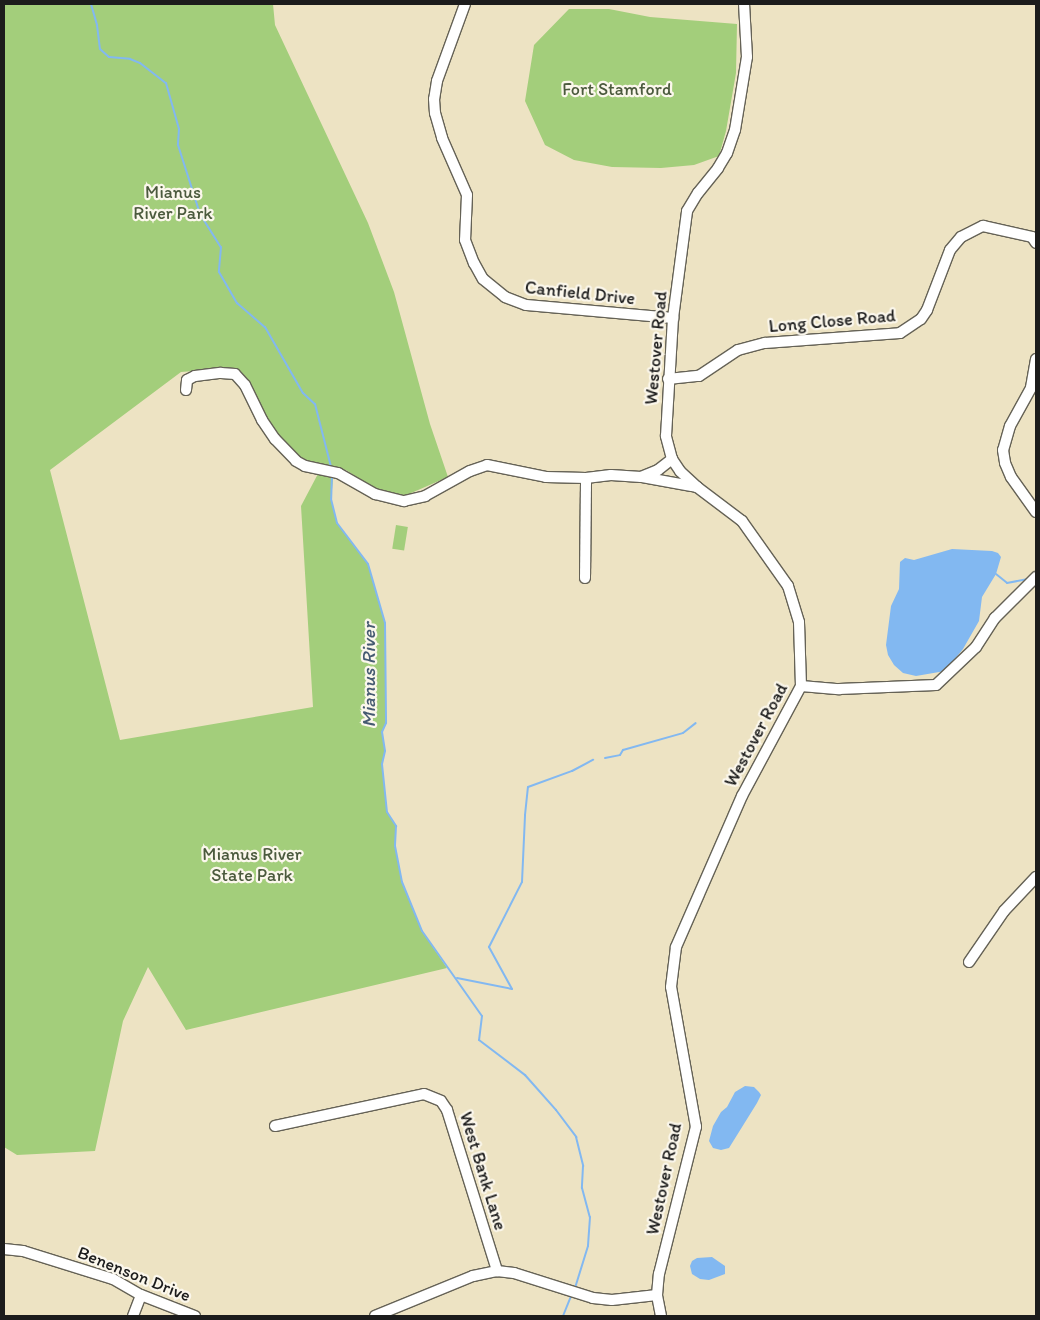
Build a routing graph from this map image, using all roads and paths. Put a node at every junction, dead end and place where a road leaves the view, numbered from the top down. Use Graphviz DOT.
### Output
graph roads {
  1 [pos="465,4"];
  2 [pos="744,4"];
  3 [pos="1036,243"];
  4 [pos="673,318"];
  5 [pos="1036,359"];
  6 [pos="668,379"];
  7 [pos="186,390"];
  8 [pos="672,459"];
  9 [pos="641,477"];
  10 [pos="586,478"];
  11 [pos="697,487"];
  12 [pos="1036,512"];
  13 [pos="1036,577"];
  14 [pos="585,578"];
  15 [pos="801,686"];
  16 [pos="1036,877"];
  17 [pos="969,962"];
  18 [pos="276,1126"];
  19 [pos="4,1249"];
  20 [pos="498,1272"];
  21 [pos="141,1294"];
  22 [pos="657,1295"];
  23 [pos="133,1316"];
  24 [pos="195,1316"];
  25 [pos="375,1316"];
  26 [pos="661,1316"];
  1 -- 4 [label="street, Canfield Drive"];
  2 -- 4 [label="street, Westover Road"];
  3 -- 6 [label="street, Long Close Road"];
  4 -- 6 [label="street, Westover Road"];
  5 -- 12 [label="street"];
  6 -- 8 [label="street, Westover Road"];
  7 -- 10 [label="street"];
  8 -- 9 [label="street"];
  8 -- 11 [label="street, Westover Road"];
  9 -- 10 [label="street"];
  9 -- 11 [label="street"];
  10 -- 14 [label="street"];
  11 -- 15 [label="street, Westover Road"];
  13 -- 15 [label="street"];
  15 -- 22 [label="street, Westover Road"];
  16 -- 17 [label="street"];
  18 -- 20 [label="street, West Bank Lane"];
  19 -- 21 [label="street, Benenson Drive"];
  20 -- 22 [label="street"];
  20 -- 25 [label="street"];
  21 -- 23 [label="street"];
  21 -- 24 [label="street, Benenson Drive"];
  22 -- 26 [label="street, Westover Road"];
}
